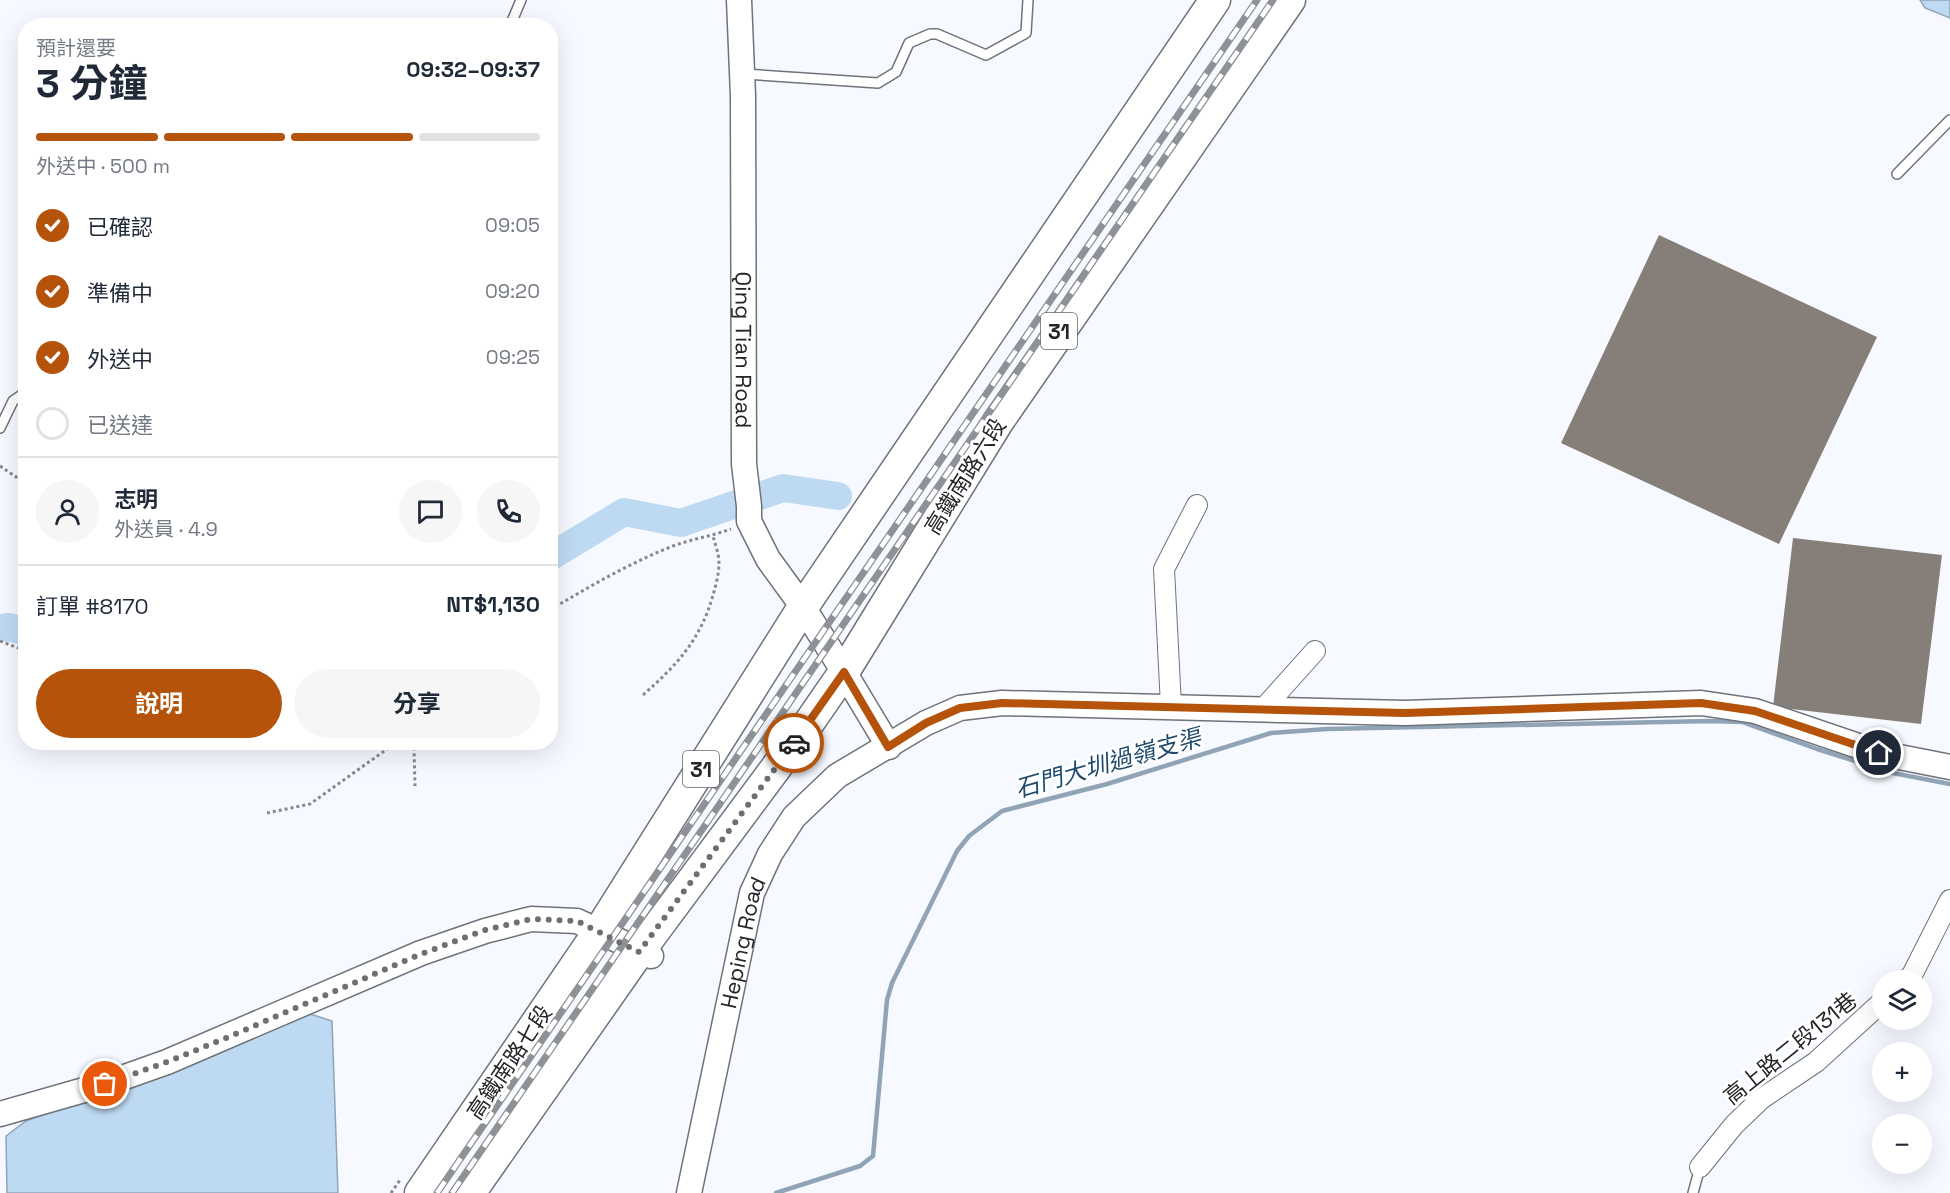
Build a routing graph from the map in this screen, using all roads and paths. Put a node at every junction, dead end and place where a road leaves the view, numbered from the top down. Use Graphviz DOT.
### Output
graph roads {
  1 [pos="521,0"];
  2 [pos="740,0"];
  3 [pos="1028,0"];
  4 [pos="1215,0"];
  5 [pos="1290,0"];
  6 [pos="513,18"];
  7 [pos="742,74"];
  8 [pos="1950,120"];
  9 [pos="1897,174"];
  10 [pos="18,397"];
  11 [pos="0,428"];
  12 [pos="0,466"];
  13 [pos="18,476"];
  14 [pos="748,504"];
  15 [pos="1197,505"];
  16 [pos="712,536"];
  17 [pos="558,605"];
  18 [pos="803,607"];
  19 [pos="0,641"];
  20 [pos="18,648"];
  21 [pos="1315,651"];
  22 [pos="844,672"];
  23 [pos="643,695"];
  24 [pos="1171,706"];
  25 [pos="1263,709"];
  26 [pos="888,747"];
  27 [pos="386,750"];
  28 [pos="414,750"];
  29 [pos="1950,767"];
  30 [pos="415,786"];
  31 [pos="267,813"];
  32 [pos="1950,900"];
  33 [pos="598,931"];
  34 [pos="645,954"];
  35 [pos="1915,970"];
  36 [pos="1872,1011"];
  37 [pos="0,1114"];
  38 [pos="1700,1167"];
  39 [pos="420,1193"];
  40 [pos="470,1193"];
  41 [pos="690,1193"];
  42 [pos="1693,1193"];
  1 -- 6 [label="lane"];
  2 -- 7 [label="street, Qing Tian Road"];
  3 -- 7 [label="lane"];
  4 -- 18 [label="main road, 31"];
  5 -- 22 [label="main road, 高鐵南路六段 / 31"];
  7 -- 14 [label="street, Qing Tian Road"];
  8 -- 9 [label="lane"];
  10 -- 11 [label="lane"];
  12 -- 13 [label="path"];
  14 -- 16 [label="path"];
  14 -- 18 [label="street, Qing Tian Road"];
  15 -- 24 [label="street"];
  16 -- 17 [label="path"];
  16 -- 23 [label="path"];
  18 -- 22 [label="street, Qing Tian Road"];
  18 -- 33 [label="main road, 31"];
  19 -- 20 [label="path"];
  21 -- 25 [label="street"];
  22 -- 26 [label="street, Qing Tian Road"];
  22 -- 34 [label="main road, 高鐵南路六段 / 31"];
  24 -- 25 [label="street, Heping Road"];
  24 -- 26 [label="street, Heping Road"];
  25 -- 29 [label="street, Heping Road"];
  26 -- 41 [label="street, Heping Road"];
  27 -- 31 [label="path"];
  28 -- 30 [label="path"];
  32 -- 35 [label="street"];
  33 -- 34 [label="street"];
  33 -- 37 [label="street"];
  33 -- 39 [label="main road, 高鐵南路七段 / 31"];
  34 -- 40 [label="main road, 高鐵南路七段 / 31"];
  36 -- 38 [label="street, 高上路二段131巷"];
  38 -- 42 [label="lane, 高上路二段131巷"];
}
